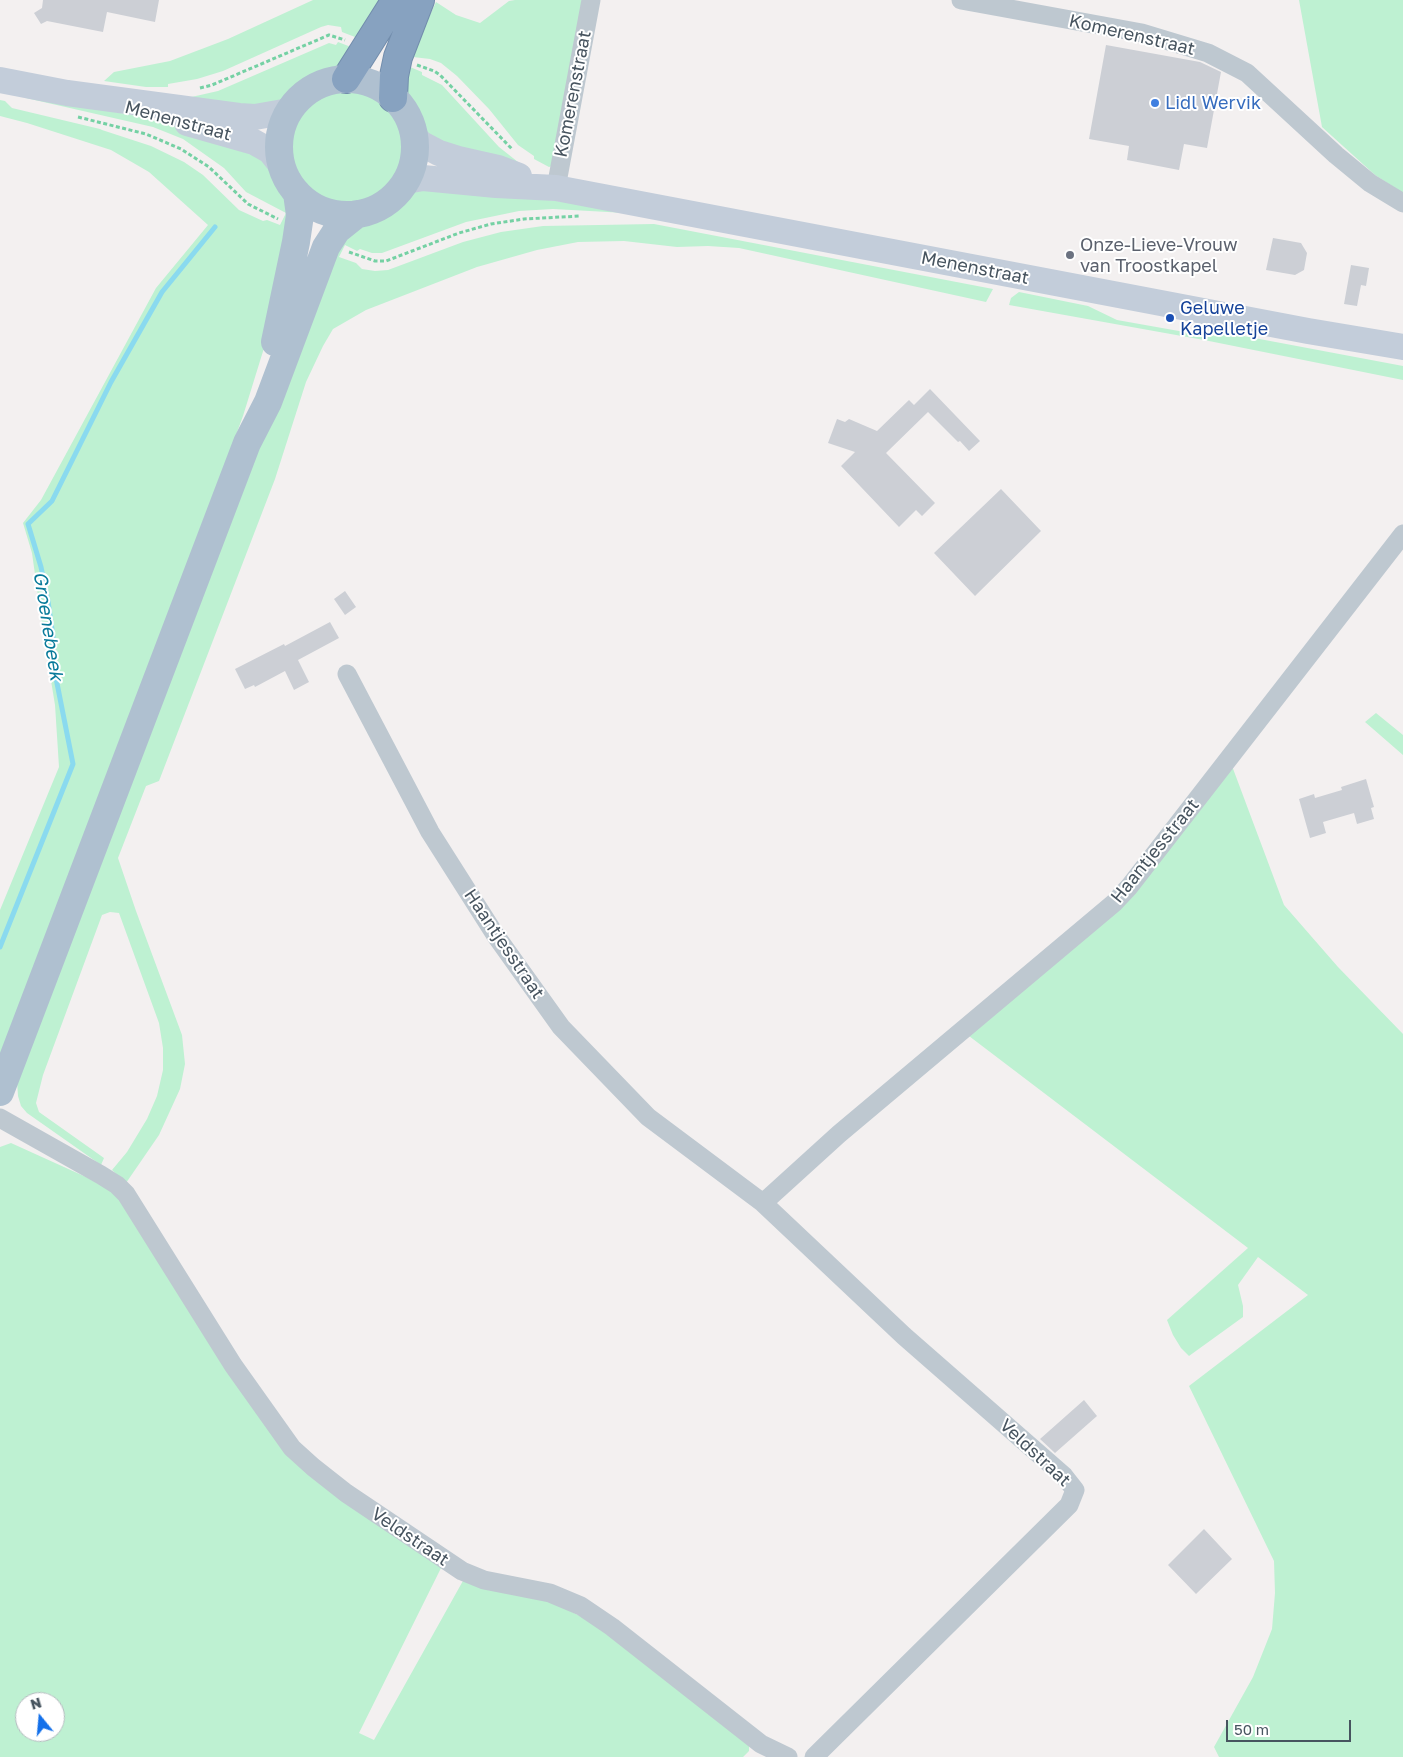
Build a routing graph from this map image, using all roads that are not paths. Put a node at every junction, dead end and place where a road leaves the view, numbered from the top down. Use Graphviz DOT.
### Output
graph roads {
  1 [pos="396,0"];
  2 [pos="420,0"];
  3 [pos="591,0"];
  4 [pos="961,0"];
  5 [pos="346,79"];
  6 [pos="0,80"];
  7 [pos="393,98"];
  8 [pos="70,105"];
  9 [pos="289,111"];
  10 [pos="414,137"];
  11 [pos="281,165"];
  12 [pos="406,181"];
  13 [pos="552,187"];
  14 [pos="297,193"];
  15 [pos="1403,202"];
  16 [pos="357,214"];
  17 [pos="1403,347"];
  18 [pos="247,442"];
  19 [pos="1403,534"];
  20 [pos="348,674"];
  21 [pos="0,1092"];
  22 [pos="0,1118"];
  23 [pos="718,1169"];
  24 [pos="763,1203"];
  25 [pos="756,1750"];
  26 [pos="788,1757"];
  27 [pos="814,1757"];
  1 -- 5 [label="highway"];
  2 -- 7 [label="highway"];
  3 -- 13 [label="street, Komerenstraat"];
  4 -- 15 [label="street, Komerenstraat"];
  5 -- 7 [label="main road"];
  5 -- 9 [label="main road"];
  6 -- 8 [label="street, Menenstraat"];
  7 -- 10 [label="main road"];
  8 -- 9 [label="street, Menenstraat"];
  8 -- 11 [label="street, Menenstraat"];
  9 -- 11 [label="main road"];
  10 -- 12 [label="main road"];
  10 -- 13 [label="street, Menenstraat"];
  11 -- 14 [label="main road"];
  12 -- 13 [label="street, Menenstraat"];
  12 -- 16 [label="main road"];
  13 -- 17 [label="street, Menenstraat"];
  14 -- 16 [label="main road"];
  14 -- 18 [label="main road"];
  16 -- 18 [label="main road"];
  18 -- 21 [label="main road"];
  19 -- 24 [label="street, Haantjesstraat"];
  20 -- 23 [label="street, Haantjesstraat"];
  22 -- 25 [label="street, Veldstraat"];
  23 -- 24 [label="street, Veldstraat"];
  24 -- 27 [label="street, Veldstraat"];
  25 -- 26 [label="street, Veldstraat"];
}
